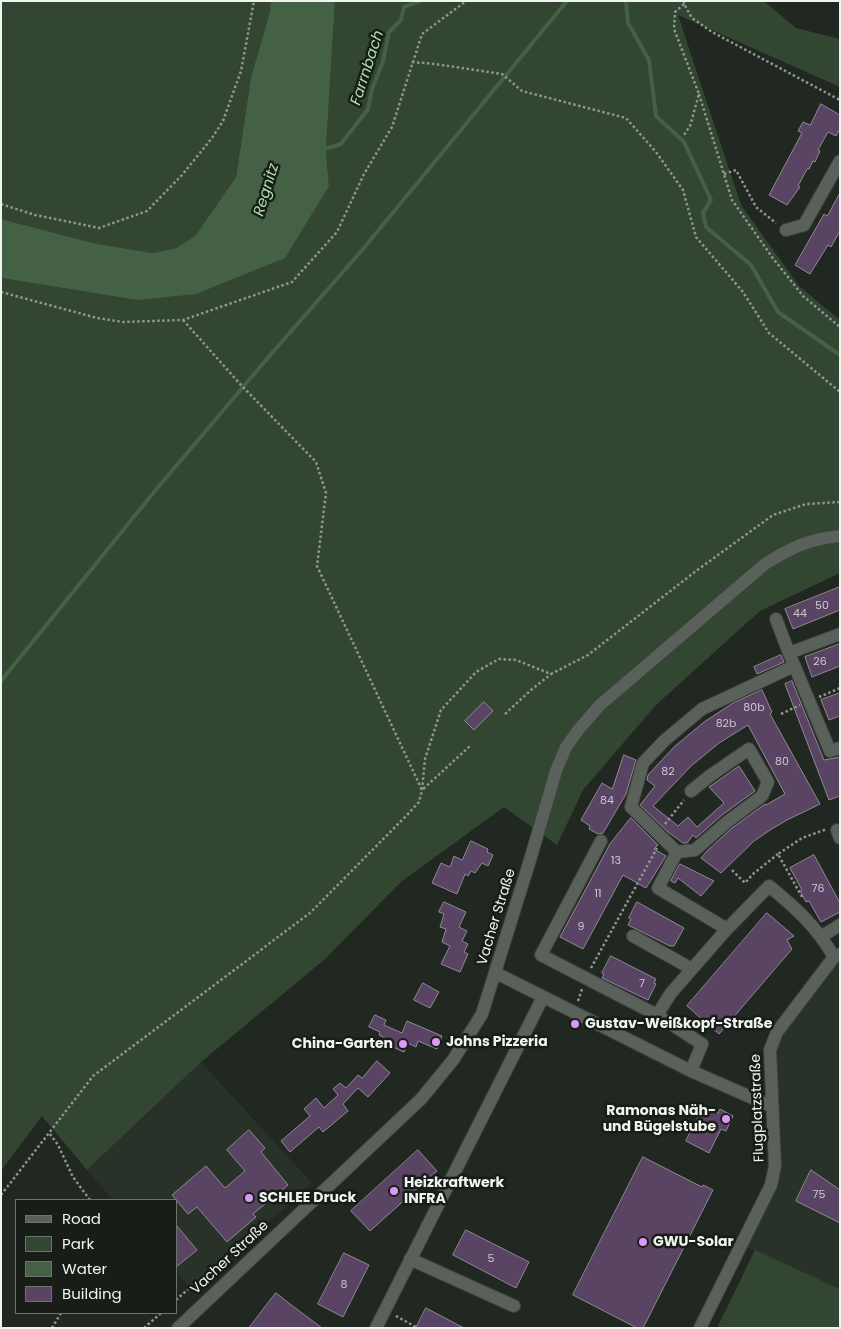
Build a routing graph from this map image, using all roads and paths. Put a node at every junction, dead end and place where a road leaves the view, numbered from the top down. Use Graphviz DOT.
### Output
graph roads {
  1 [pos="254,1"];
  2 [pos="466,1"];
  3 [pos="684,3"];
  4 [pos="412,62"];
  5 [pos="698,94"];
  6 [pos="840,100"];
  7 [pos="684,135"];
  8 [pos="840,161"];
  9 [pos="724,174"];
  10 [pos="1,204"];
  11 [pos="786,230"];
  12 [pos="1,292"];
  13 [pos="183,320"];
  14 [pos="840,328"];
  15 [pos="840,392"];
  16 [pos="840,502"];
  17 [pos="840,536"];
  18 [pos="776,619"];
  19 [pos="840,634"];
  20 [pos="789,653"];
  21 [pos="794,666"];
  22 [pos="550,674"];
  23 [pos="505,714"];
  24 [pos="470,746"];
  25 [pos="840,748"];
  26 [pos="422,790"];
  27 [pos="691,791"];
  28 [pos="836,831"];
  29 [pos="664,838"];
  30 [pos="601,841"];
  31 [pos="676,852"];
  32 [pos="778,854"];
  33 [pos="732,870"];
  34 [pos="800,912"];
  35 [pos="840,925"];
  36 [pos="727,928"];
  37 [pos="633,936"];
  38 [pos="822,936"];
  39 [pos="837,956"];
  40 [pos="692,969"];
  41 [pos="496,974"];
  42 [pos="585,979"];
  43 [pos="542,997"];
  44 [pos="575,1013"];
  45 [pos="657,1015"];
  46 [pos="691,1071"];
  47 [pos="772,1106"];
  48 [pos="50,1134"];
  49 [pos="1,1195"];
  50 [pos="89,1199"];
  51 [pos="410,1259"];
  52 [pos="237,1273"];
  53 [pos="178,1298"];
  54 [pos="514,1306"];
  55 [pos="384,1310"];
  56 [pos="60,1314"];
  57 [pos="160,1314"];
  58 [pos="416,1327"];
  59 [pos="52,1328"];
  60 [pos="144,1328"];
  61 [pos="178,1328"];
  62 [pos="376,1328"];
  63 [pos="700,1328"];
  1 -- 10 [label="path"];
  2 -- 4 [label="path"];
  3 -- 5 [label="path"];
  3 -- 6 [label="path"];
  4 -- 13 [label="path"];
  4 -- 15 [label="path"];
  5 -- 7 [label="path"];
  5 -- 9 [label="path"];
  8 -- 11 [label="street"];
  9 -- 11 [label="path"];
  9 -- 14 [label="path"];
  12 -- 13 [label="path"];
  13 -- 26 [label="path"];
  16 -- 22 [label="path"];
  17 -- 41 [label="street, Vacher Straße"];
  18 -- 20 [label="street"];
  19 -- 20 [label="street"];
  20 -- 21 [label="street"];
  21 -- 25 [label="street"];
  21 -- 29 [label="street"];
  22 -- 23 [label="path"];
  22 -- 26 [label="path"];
  24 -- 26 [label="path"];
  26 -- 48 [label="path"];
  27 -- 29 [label="path"];
  27 -- 31 [label="street"];
  28 -- 32 [label="path"];
  29 -- 31 [label="street"];
  29 -- 42 [label="path"];
  30 -- 42 [label="street"];
  31 -- 36 [label="street"];
  32 -- 33 [label="path"];
  32 -- 34 [label="path"];
  34 -- 36 [label="street"];
  34 -- 38 [label="street"];
  35 -- 38 [label="street"];
  36 -- 40 [label="street"];
  37 -- 40 [label="street"];
  38 -- 39 [label="street"];
  39 -- 47 [label="street, Flugplatzstraße"];
  40 -- 45 [label="street"];
  41 -- 43 [label="street"];
  41 -- 52 [label="street, Vacher Straße"];
  42 -- 44 [label="path"];
  42 -- 45 [label="street"];
  43 -- 44 [label="street"];
  43 -- 51 [label="street"];
  44 -- 46 [label="street"];
  45 -- 46 [label="street"];
  46 -- 47 [label="street"];
  47 -- 63 [label="street, Flugplatzstraße"];
  48 -- 49 [label="path"];
  48 -- 50 [label="path"];
  51 -- 54 [label="street"];
  51 -- 55 [label="street"];
  52 -- 53 [label="path"];
  52 -- 61 [label="street, Vacher Straße"];
  55 -- 58 [label="path"];
  55 -- 62 [label="street"];
  56 -- 59 [label="path"];
  57 -- 60 [label="path"];
}
